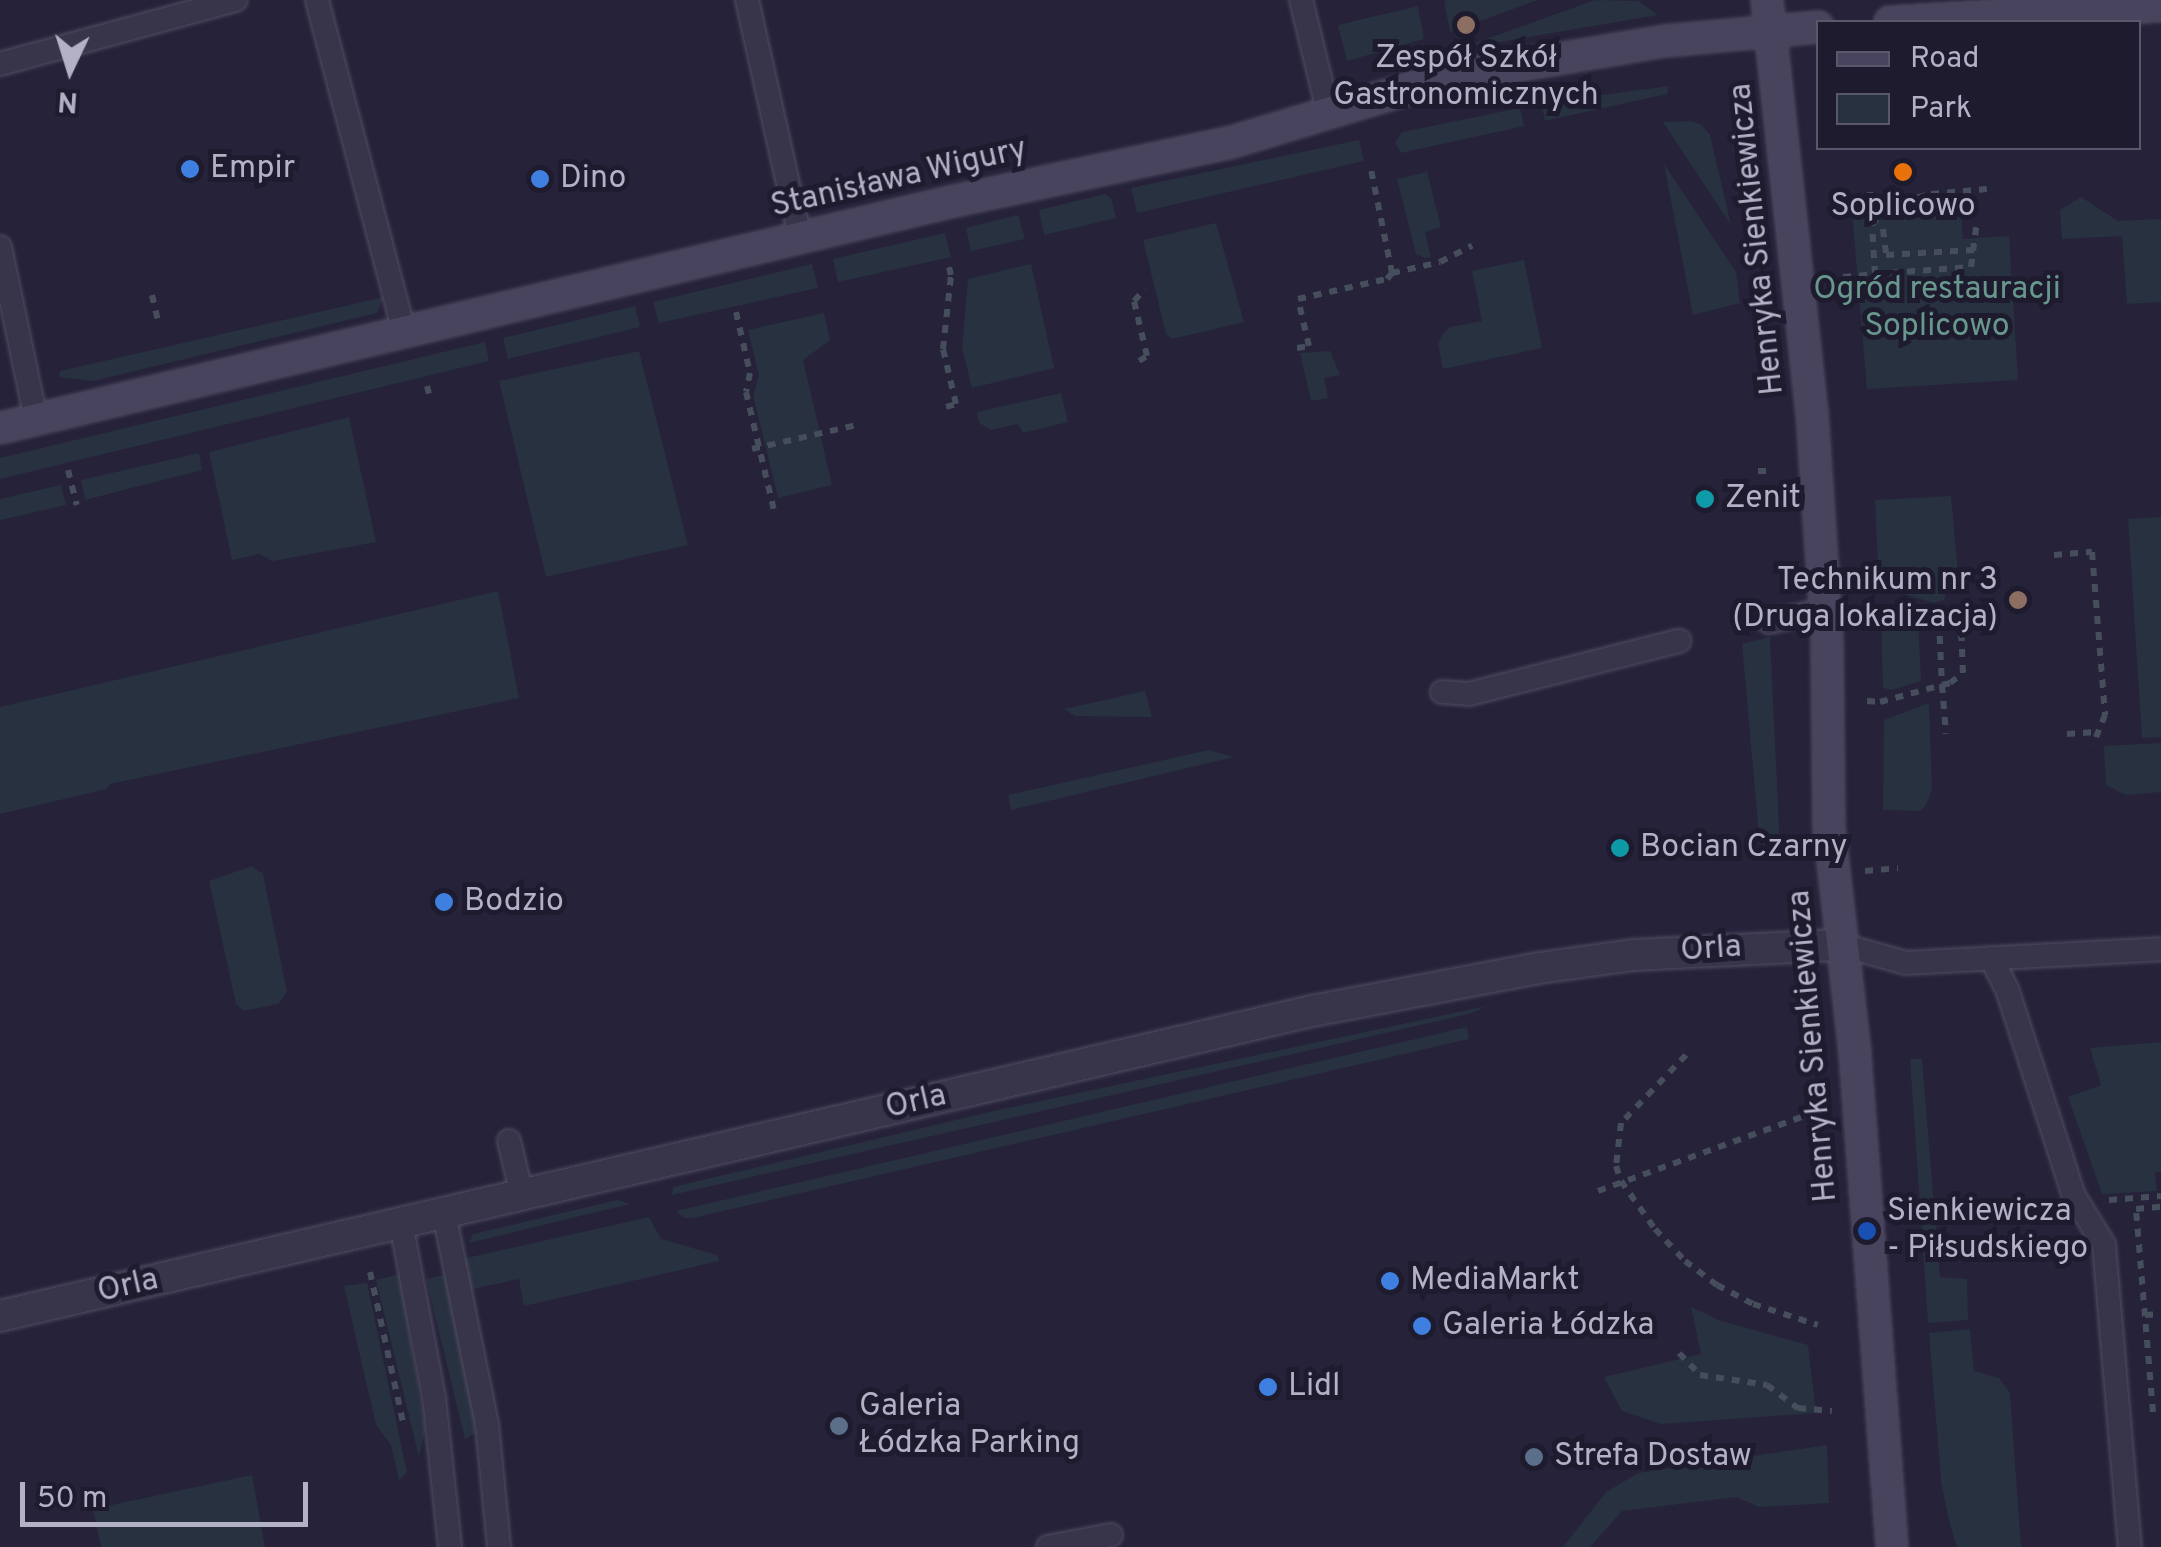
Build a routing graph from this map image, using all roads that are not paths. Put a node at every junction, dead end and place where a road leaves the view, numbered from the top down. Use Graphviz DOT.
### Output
graph roads {
  1 [pos="236,0"];
  2 [pos="318,0"];
  3 [pos="747,0"];
  4 [pos="1300,0"];
  5 [pos="2161,6"];
  6 [pos="1769,15"];
  7 [pos="1924,20"];
  8 [pos="1816,27"];
  9 [pos="0,64"];
  10 [pos="1328,111"];
  11 [pos="800,238"];
  12 [pos="0,247"];
  13 [pos="404,331"];
  14 [pos="36,420"];
  15 [pos="0,428"];
  16 [pos="1825,610"];
  17 [pos="1769,622"];
  18 [pos="1679,641"];
  19 [pos="1442,692"];
  20 [pos="1842,945"];
  21 [pos="2161,948"];
  22 [pos="1991,958"];
  23 [pos="509,1141"];
  24 [pos="522,1195"];
  25 [pos="444,1213"];
  26 [pos="401,1223"];
  27 [pos="0,1316"];
  28 [pos="1111,1535"];
  29 [pos="450,1547"];
  30 [pos="499,1547"];
  31 [pos="1048,1547"];
  32 [pos="1892,1547"];
  33 [pos="2130,1547"];
  1 -- 9 [label="lane"];
  2 -- 13 [label="lane"];
  3 -- 11 [label="lane"];
  4 -- 10 [label="lane"];
  5 -- 7 [label="street"];
  6 -- 8 [label="street, Stanisława Wigury"];
  6 -- 10 [label="street, Stanisława Wigury"];
  6 -- 16 [label="street, Henryka Sienkiewicza"];
  10 -- 11 [label="street, Stanisława Wigury"];
  11 -- 13 [label="street, Stanisława Wigury"];
  12 -- 14 [label="lane"];
  13 -- 14 [label="street, Stanisława Wigury"];
  14 -- 15 [label="street, Stanisława Wigury"];
  16 -- 17 [label="lane"];
  16 -- 20 [label="street, Henryka Sienkiewicza"];
  18 -- 19 [label="lane"];
  20 -- 22 [label="lane"];
  20 -- 24 [label="street, Orla"];
  20 -- 32 [label="street, Henryka Sienkiewicza"];
  21 -- 22 [label="lane"];
  22 -- 33 [label="lane"];
  23 -- 24 [label="lane"];
  24 -- 25 [label="street, Orla"];
  25 -- 26 [label="street, Orla"];
  25 -- 30 [label="lane"];
  26 -- 27 [label="street, Orla"];
  26 -- 29 [label="lane"];
  28 -- 31 [label="lane"];
}
